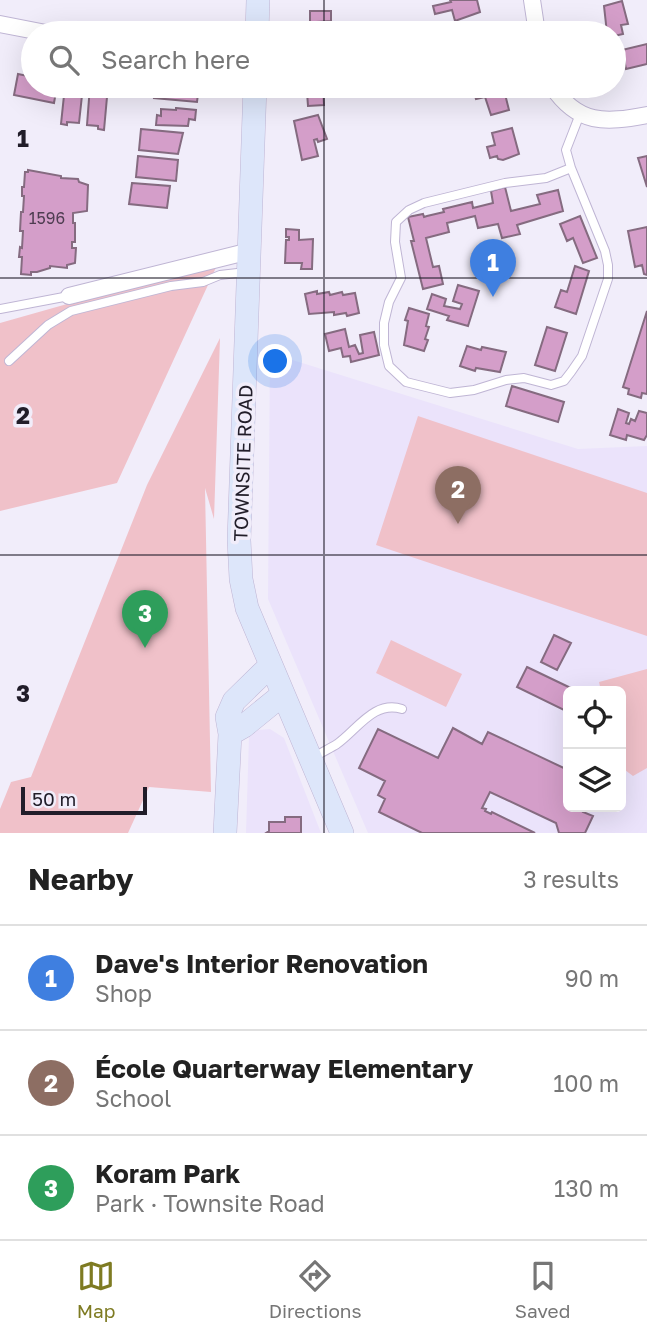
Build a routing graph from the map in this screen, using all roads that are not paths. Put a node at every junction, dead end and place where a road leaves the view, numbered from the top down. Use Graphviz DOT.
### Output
graph roads {
  1 [pos="258,0"];
  2 [pos="532,0"];
  3 [pos="257,21"];
  4 [pos="535,21"];
  5 [pos="0,24"];
  6 [pos="21,28"];
  7 [pos="254,98"];
  8 [pos="560,98"];
  9 [pos="580,114"];
  10 [pos="647,115"];
  11 [pos="571,168"];
  12 [pos="249,262"];
  13 [pos="69,296"];
  14 [pos="0,309"];
  15 [pos="9,361"];
  16 [pos="270,666"];
  17 [pos="282,695"];
  18 [pos="402,709"];
  19 [pos="230,734"];
  20 [pos="310,760"];
  21 [pos="225,833"];
  22 [pos="342,833"];
  1 -- 3 [label="street"];
  2 -- 4 [label="street"];
  5 -- 6 [label="street"];
  7 -- 12 [label="street, TOWNSITE ROAD"];
  8 -- 9 [label="street"];
  9 -- 10 [label="street"];
  9 -- 11 [label="lane"];
  11 -- 11 [label="lane"];
  12 -- 13 [label="street"];
  12 -- 15 [label="lane"];
  12 -- 16 [label="street, TOWNSITE ROAD"];
  13 -- 14 [label="lane"];
  16 -- 17 [label="street, TOWNSITE ROAD"];
  16 -- 19 [label="street"];
  17 -- 19 [label="street"];
  17 -- 20 [label="street, TOWNSITE ROAD"];
  18 -- 20 [label="lane"];
  19 -- 21 [label="street"];
  20 -- 22 [label="street, TOWNSITE ROAD"];
}
